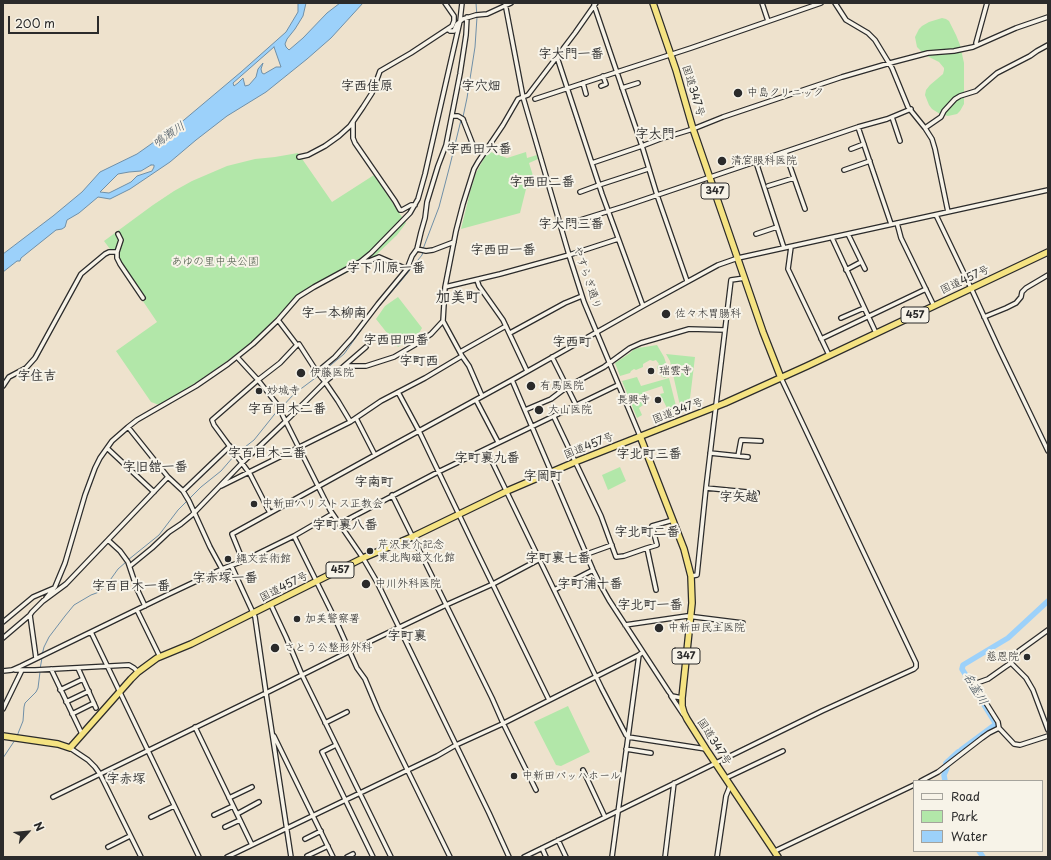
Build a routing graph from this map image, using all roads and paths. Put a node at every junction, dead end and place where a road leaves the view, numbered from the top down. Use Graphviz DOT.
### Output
graph roads {
  1 [pos="445,3"];
  2 [pos="462,3"];
  3 [pos="511,3"];
  4 [pos="653,3"];
  5 [pos="762,3"];
  6 [pos="821,3"];
  7 [pos="835,3"];
  8 [pos="987,3"];
  9 [pos="506,4"];
  10 [pos="595,4"];
  11 [pos="467,17"];
  12 [pos="1048,17"];
  13 [pos="460,21"];
  14 [pos="768,21"];
  15 [pos="448,29"];
  16 [pos="976,43"];
  17 [pos="1048,45"];
  18 [pos="671,54"];
  19 [pos="557,57"];
  20 [pos="890,63"];
  21 [pos="617,72"];
  22 [pos="603,76"];
  23 [pos="638,83"];
  24 [pos="583,84"];
  25 [pos="600,86"];
  26 [pos="622,88"];
  27 [pos="567,89"];
  28 [pos="586,94"];
  29 [pos="523,97"];
  30 [pos="535,100"];
  31 [pos="911,109"];
  32 [pos="452,116"];
  33 [pos="892,117"];
  34 [pos="353,122"];
  35 [pos="858,127"];
  36 [pos="693,128"];
  37 [pos="925,128"];
  38 [pos="900,141"];
  39 [pos="864,144"];
  40 [pos="642,146"];
  41 [pos="851,149"];
  42 [pos="785,152"];
  43 [pos="483,154"];
  44 [pos="299,157"];
  45 [pos="870,160"];
  46 [pos="756,162"];
  47 [pos="592,163"];
  48 [pos="648,169"];
  49 [pos="844,170"];
  50 [pos="710,177"];
  51 [pos="794,178"];
  52 [pos="599,185"];
  53 [pos="768,186"];
  54 [pos="1048,190"];
  55 [pos="580,192"];
  56 [pos="657,196"];
  57 [pos="415,205"];
  58 [pos="805,209"];
  59 [pos="608,212"];
  60 [pos="948,212"];
  61 [pos="936,215"];
  62 [pos="897,223"];
  63 [pos="891,224"];
  64 [pos="561,226"];
  65 [pos="777,227"];
  66 [pos="118,234"];
  67 [pos="756,234"];
  68 [pos="848,234"];
  69 [pos="832,238"];
  70 [pos="618,239"];
  71 [pos="454,242"];
  72 [pos="791,247"];
  73 [pos="784,248"];
  74 [pos="421,250"];
  75 [pos="117,252"];
  76 [pos="1048,252"];
  77 [pos="569,256"];
  78 [pos="738,258"];
  79 [pos="360,262"];
  80 [pos="861,262"];
  81 [pos="407,268"];
  82 [pos="865,269"];
  83 [pos="846,270"];
  84 [pos="1048,275"];
  85 [pos="745,278"];
  86 [pos="477,280"];
  87 [pos="687,281"];
  88 [pos="445,287"];
  89 [pos="971,288"];
  90 [pos="926,289"];
  91 [pos="582,296"];
  92 [pos="143,298"];
  93 [pos="643,306"];
  94 [pos="934,306"];
  95 [pos="864,308"];
  96 [pos="868,316"];
  97 [pos="984,317"];
  98 [pos="841,318"];
  99 [pos="278,320"];
  100 [pos="443,321"];
  101 [pos="506,326"];
  102 [pos="725,330"];
  103 [pos="597,332"];
  104 [pos="510,333"];
  105 [pos="876,333"];
  106 [pos="821,339"];
  107 [pos="297,345"];
  108 [pos="366,347"];
  109 [pos="461,354"];
  110 [pos="829,355"];
  111 [pos="237,357"];
  112 [pos="552,357"];
  113 [pos="610,364"];
  114 [pos="344,366"];
  115 [pos="527,371"];
  116 [pos="318,374"];
  117 [pos="781,378"];
  118 [pos="258,380"];
  119 [pos="512,380"];
  120 [pos="325,382"];
  121 [pos="618,385"];
  122 [pos="3,386"];
  123 [pos="567,387"];
  124 [pos="398,392"];
  125 [pos="482,396"];
  126 [pos="476,400"];
  127 [pos="576,405"];
  128 [pos="716,407"];
  129 [pos="525,410"];
  130 [pos="554,416"];
  131 [pos="356,418"];
  132 [pos="286,421"];
  133 [pos="350,422"];
  134 [pos="532,426"];
  135 [pos="128,427"];
  136 [pos="419,431"];
  137 [pos="640,436"];
  138 [pos="761,441"];
  139 [pos="498,442"];
  140 [pos="230,446"];
  141 [pos="299,447"];
  142 [pos="107,448"];
  143 [pos="486,449"];
  144 [pos="1048,451"];
  145 [pos="710,453"];
  146 [pos="375,454"];
  147 [pos="738,456"];
  148 [pos="748,457"];
  149 [pos="576,462"];
  150 [pos="242,463"];
  151 [pos="249,472"];
  152 [pos="438,472"];
  153 [pos="552,472"];
  154 [pos="168,477"];
  155 [pos="220,486"];
  156 [pos="318,487"];
  157 [pos="706,488"];
  158 [pos="183,491"];
  159 [pos="507,491"];
  160 [pos="154,492"];
  161 [pos="758,493"];
  162 [pos="392,496"];
  163 [pos="194,512"];
  164 [pos="270,514"];
  165 [pos="332,514"];
  166 [pos="458,514"];
  167 [pos="673,520"];
  168 [pos="339,524"];
  169 [pos="294,536"];
  170 [pos="412,537"];
  171 [pos="108,540"];
  172 [pos="612,544"];
  173 [pos="647,548"];
  174 [pos="587,554"];
  175 [pos="363,558"];
  176 [pos="540,559"];
  177 [pos="244,561"];
  178 [pos="130,566"];
  179 [pos="231,566"];
  180 [pos="222,569"];
  181 [pos="593,570"];
  182 [pos="691,576"];
  183 [pos="317,582"];
  184 [pos="493,584"];
  185 [pos="55,588"];
  186 [pos="554,590"];
  187 [pos="656,590"];
  188 [pos="46,598"];
  189 [pos="270,605"];
  190 [pos="446,605"];
  191 [pos="145,606"];
  192 [pos="137,610"];
  193 [pos="254,613"];
  194 [pos="30,615"];
  195 [pos="691,617"];
  196 [pos="3,622"];
  197 [pos="743,623"];
  198 [pos="625,625"];
  199 [pos="399,628"];
  200 [pos="1048,630"];
  201 [pos="91,632"];
  202 [pos="3,638"];
  203 [pos="350,651"];
  204 [pos="643,652"];
  205 [pos="639,655"];
  206 [pos="160,657"];
  207 [pos="36,658"];
  208 [pos="1011,662"];
  209 [pos="108,666"];
  210 [pos="78,668"];
  211 [pos="49,669"];
  212 [pos="12,670"];
  213 [pos="22,670"];
  214 [pos="3,671"];
  215 [pos="138,672"];
  216 [pos="302,675"];
  217 [pos="596,677"];
  218 [pos="83,679"];
  219 [pos="60,690"];
  220 [pos="89,691"];
  221 [pos="120,691"];
  222 [pos="669,692"];
  223 [pos="266,693"];
  224 [pos="682,698"];
  225 [pos="549,700"];
  226 [pos="66,702"];
  227 [pos="94,703"];
  228 [pos="96,708"];
  229 [pos="3,709"];
  230 [pos="347,712"];
  231 [pos="72,714"];
  232 [pos="687,720"];
  233 [pos="325,723"];
  234 [pos="503,723"];
  235 [pos="195,727"];
  236 [pos="999,728"];
  237 [pos="1048,730"];
  238 [pos="82,734"];
  239 [pos="272,734"];
  240 [pos="3,736"];
  241 [pos="1048,736"];
  242 [pos="628,737"];
  243 [pos="336,744"];
  244 [pos="456,745"];
  245 [pos="70,748"];
  246 [pos="626,749"];
  247 [pos="706,749"];
  248 [pos="148,750"];
  249 [pos="783,751"];
  250 [pos="651,753"];
  251 [pos="715,763"];
  252 [pos="408,769"];
  253 [pos="583,770"];
  254 [pos="100,774"];
  255 [pos="726,778"];
  256 [pos="923,780"];
  257 [pos="674,783"];
  258 [pos="731,785"];
  259 [pos="913,785"];
  260 [pos="252,787"];
  261 [pos="536,790"];
  262 [pos="360,792"];
  263 [pos="53,797"];
  264 [pos="229,798"];
  265 [pos="345,800"];
  266 [pos="259,802"];
  267 [pos="174,806"];
  268 [pos="233,806"];
  269 [pos="618,811"];
  270 [pos="237,814"];
  271 [pos="214,815"];
  272 [pos="313,815"];
  273 [pos="151,817"];
  274 [pos="605,817"];
  275 [pos="240,820"];
  276 [pos="225,827"];
  277 [pos="287,828"];
  278 [pos="320,831"];
  279 [pos="130,836"];
  280 [pos="305,838"];
  281 [pos="558,840"];
  282 [pos="252,845"];
  283 [pos="328,846"];
  284 [pos="108,848"];
  285 [pos="542,848"];
  286 [pos="775,851"];
  287 [pos="353,854"];
  288 [pos="307,856"];
  289 [pos="141,857"];
  290 [pos="199,857"];
  291 [pos="227,857"];
  292 [pos="291,857"];
  293 [pos="333,857"];
  294 [pos="347,857"];
  295 [pos="373,857"];
  296 [pos="391,857"];
  297 [pos="450,857"];
  298 [pos="508,857"];
  299 [pos="524,857"];
  300 [pos="546,857"];
  301 [pos="566,857"];
  302 [pos="612,857"];
  303 [pos="664,857"];
  304 [pos="717,857"];
  305 [pos="778,857"];
  1 -- 15 [label="street"];
  2 -- 13 [label="street"];
  3 -- 9 [label="street"];
  4 -- 18 [label="highway, 国道347号 / 347"];
  5 -- 14 [label="street"];
  6 -- 14 [label="street"];
  7 -- 20 [label="street"];
  8 -- 16 [label="street"];
  9 -- 11 [label="street"];
  9 -- 29 [label="street, やすらぎ通り"];
  10 -- 19 [label="street"];
  10 -- 21 [label="street"];
  11 -- 13 [label="street"];
  11 -- 32 [label="street"];
  12 -- 20 [label="street"];
  13 -- 15 [label="street"];
  13 -- 57 [label="street"];
  14 -- 18 [label="street"];
  15 -- 34 [label="street"];
  17 -- 37 [label="street"];
  18 -- 21 [label="street"];
  18 -- 36 [label="highway, 国道347号 / 347"];
  19 -- 27 [label="street"];
  19 -- 29 [label="street"];
  20 -- 31 [label="street"];
  20 -- 36 [label="street"];
  21 -- 22 [label="street"];
  21 -- 26 [label="street"];
  22 -- 24 [label="street"];
  22 -- 25 [label="street"];
  23 -- 26 [label="street"];
  24 -- 27 [label="street"];
  24 -- 28 [label="street"];
  26 -- 40 [label="street"];
  27 -- 30 [label="street"];
  27 -- 47 [label="street"];
  29 -- 43 [label="street"];
  29 -- 64 [label="street, やすらぎ通り"];
  31 -- 33 [label="street"];
  31 -- 37 [label="street"];
  32 -- 43 [label="street"];
  32 -- 74 [label="street"];
  33 -- 35 [label="street"];
  33 -- 38 [label="street"];
  34 -- 44 [label="street"];
  34 -- 57 [label="street"];
  35 -- 39 [label="street"];
  35 -- 42 [label="street"];
  36 -- 40 [label="street"];
  36 -- 50 [label="highway, 国道347号 / 347"];
  37 -- 60 [label="street"];
  39 -- 41 [label="street"];
  39 -- 45 [label="street"];
  40 -- 47 [label="street"];
  40 -- 48 [label="street"];
  42 -- 46 [label="street"];
  42 -- 51 [label="street"];
  43 -- 71 [label="street"];
  45 -- 49 [label="street"];
  45 -- 63 [label="street"];
  46 -- 50 [label="street"];
  46 -- 65 [label="street"];
  47 -- 52 [label="street"];
  48 -- 52 [label="street"];
  48 -- 56 [label="street"];
  50 -- 56 [label="street"];
  50 -- 78 [label="highway, 国道347号 / 347"];
  51 -- 53 [label="street"];
  51 -- 58 [label="street"];
  52 -- 55 [label="street"];
  52 -- 59 [label="street"];
  54 -- 60 [label="street"];
  56 -- 59 [label="street"];
  56 -- 87 [label="street"];
  57 -- 79 [label="street"];
  59 -- 64 [label="street"];
  59 -- 70 [label="street"];
  60 -- 61 [label="street"];
  61 -- 62 [label="street"];
  61 -- 89 [label="street"];
  62 -- 63 [label="street"];
  62 -- 90 [label="street"];
  63 -- 68 [label="street"];
  64 -- 77 [label="street, やすらぎ通り"];
  65 -- 67 [label="street"];
  65 -- 73 [label="street"];
  66 -- 75 [label="street"];
  68 -- 69 [label="street"];
  68 -- 80 [label="street"];
  69 -- 72 [label="street"];
  69 -- 83 [label="street"];
  70 -- 77 [label="street"];
  70 -- 93 [label="street"];
  71 -- 74 [label="street"];
  71 -- 88 [label="street"];
  72 -- 73 [label="street"];
  72 -- 106 [label="street"];
  73 -- 78 [label="street"];
  74 -- 81 [label="street"];
  75 -- 92 [label="street"];
  75 -- 122 [label="street"];
  76 -- 89 [label="highway, 国道457号 / 457"];
  77 -- 86 [label="street"];
  77 -- 91 [label="street, やすらぎ通り"];
  78 -- 85 [label="highway, 国道347号 / 347"];
  78 -- 87 [label="street"];
  79 -- 81 [label="street"];
  79 -- 99 [label="street"];
  80 -- 82 [label="street"];
  80 -- 83 [label="street"];
  81 -- 116 [label="street"];
  83 -- 95 [label="street"];
  84 -- 97 [label="street"];
  85 -- 102 [label="street"];
  85 -- 117 [label="highway, 国道347号 / 347"];
  86 -- 88 [label="street"];
  86 -- 101 [label="street"];
  87 -- 93 [label="street"];
  88 -- 100 [label="street"];
  89 -- 94 [label="highway, 国道457号 / 457"];
  89 -- 97 [label="street"];
  90 -- 94 [label="street"];
  90 -- 96 [label="street"];
  91 -- 103 [label="street, やすらぎ通り"];
  91 -- 104 [label="street"];
  93 -- 103 [label="street"];
  94 -- 105 [label="highway, 国道457号 / 457"];
  95 -- 96 [label="street"];
  95 -- 98 [label="street"];
  96 -- 105 [label="street"];
  96 -- 106 [label="street"];
  97 -- 144 [label="street"];
  99 -- 107 [label="street"];
  99 -- 111 [label="street"];
  100 -- 109 [label="street"];
  100 -- 114 [label="street"];
  101 -- 104 [label="street"];
  101 -- 109 [label="street"];
  102 -- 113 [label="street"];
  102 -- 128 [label="street"];
  103 -- 112 [label="street"];
  103 -- 113 [label="street, やすらぎ通り"];
  104 -- 115 [label="street"];
  105 -- 110 [label="highway, 国道457号 / 457"];
  106 -- 110 [label="street"];
  107 -- 116 [label="street"];
  107 -- 118 [label="street"];
  108 -- 114 [label="street"];
  109 -- 124 [label="street"];
  109 -- 125 [label="street"];
  110 -- 117 [label="highway, 国道457号 / 457"];
  111 -- 118 [label="street"];
  111 -- 135 [label="street"];
  112 -- 115 [label="street"];
  112 -- 123 [label="street"];
  113 -- 121 [label="street, やすらぎ通り"];
  113 -- 123 [label="street"];
  114 -- 120 [label="street"];
  115 -- 119 [label="street"];
  116 -- 120 [label="street"];
  117 -- 128 [label="highway, 国道347号 / 457"];
  117 -- 251 [label="street"];
  118 -- 132 [label="street"];
  118 -- 140 [label="street"];
  119 -- 125 [label="street"];
  119 -- 129 [label="street"];
  120 -- 132 [label="street"];
  120 -- 133 [label="street"];
  121 -- 127 [label="street"];
  121 -- 137 [label="street, やすらぎ通り"];
  123 -- 127 [label="street"];
  123 -- 129 [label="street"];
  124 -- 131 [label="street"];
  124 -- 136 [label="street"];
  125 -- 126 [label="street"];
  126 -- 136 [label="street"];
  126 -- 139 [label="street"];
  127 -- 130 [label="street"];
  128 -- 137 [label="highway, 国道347号 / 457"];
  128 -- 145 [label="street"];
  129 -- 134 [label="street"];
  130 -- 134 [label="street"];
  130 -- 149 [label="street"];
  131 -- 133 [label="street"];
  131 -- 146 [label="street"];
  132 -- 141 [label="street"];
  132 -- 150 [label="street"];
  133 -- 141 [label="street"];
  134 -- 139 [label="street"];
  134 -- 153 [label="street"];
  135 -- 142 [label="street"];
  135 -- 154 [label="street"];
  136 -- 146 [label="street"];
  136 -- 152 [label="street"];
  137 -- 149 [label="highway, 国道457号 / 457"];
  137 -- 167 [label="highway, 国道347号 / 347"];
  138 -- 147 [label="street"];
  139 -- 143 [label="street"];
  140 -- 150 [label="street"];
  140 -- 158 [label="street"];
  141 -- 151 [label="street"];
  141 -- 156 [label="street"];
  142 -- 160 [label="street"];
  142 -- 185 [label="street"];
  143 -- 152 [label="street"];
  143 -- 159 [label="street"];
  145 -- 147 [label="street"];
  145 -- 157 [label="street"];
  146 -- 156 [label="street"];
  147 -- 148 [label="street"];
  149 -- 153 [label="highway, 国道457号 / 457"];
  149 -- 172 [label="street"];
  150 -- 151 [label="street"];
  150 -- 155 [label="street"];
  151 -- 155 [label="street"];
  151 -- 164 [label="street"];
  152 -- 162 [label="street"];
  152 -- 166 [label="street"];
  153 -- 159 [label="highway, 国道457号 / 457"];
  153 -- 174 [label="street"];
  154 -- 158 [label="street"];
  154 -- 160 [label="street"];
  155 -- 163 [label="street"];
  156 -- 164 [label="street"];
  156 -- 165 [label="street"];
  157 -- 161 [label="street"];
  157 -- 182 [label="street"];
  158 -- 163 [label="street"];
  159 -- 166 [label="highway, 国道457号 / 457"];
  159 -- 176 [label="street"];
  160 -- 171 [label="street"];
  162 -- 168 [label="street"];
  162 -- 170 [label="street"];
  163 -- 178 [label="street"];
  163 -- 180 [label="street"];
  164 -- 177 [label="street"];
  165 -- 168 [label="street"];
  165 -- 169 [label="street"];
  166 -- 170 [label="highway, 国道457号 / 457"];
  166 -- 184 [label="street"];
  167 -- 173 [label="street"];
  167 -- 182 [label="highway, 国道347号 / 347"];
  168 -- 175 [label="street"];
  169 -- 177 [label="street"];
  169 -- 183 [label="street"];
  170 -- 175 [label="highway, 国道457号 / 457"];
  170 -- 190 [label="street"];
  171 -- 178 [label="street"];
  171 -- 188 [label="street"];
  172 -- 173 [label="street"];
  172 -- 174 [label="street"];
  173 -- 187 [label="street"];
  174 -- 181 [label="street"];
  175 -- 183 [label="highway, 国道457号 / 457"];
  175 -- 199 [label="street"];
  176 -- 184 [label="street"];
  176 -- 186 [label="street"];
  177 -- 179 [label="street"];
  178 -- 191 [label="street"];
  179 -- 180 [label="street"];
  179 -- 193 [label="street"];
  180 -- 191 [label="street"];
  181 -- 186 [label="street"];
  181 -- 198 [label="street"];
  182 -- 195 [label="highway, 国道347号 / 347"];
  183 -- 189 [label="highway, 国道457号 / 457"];
  183 -- 203 [label="street"];
  184 -- 190 [label="street"];
  184 -- 225 [label="street"];
  185 -- 188 [label="street"];
  185 -- 196 [label="street"];
  186 -- 217 [label="street"];
  188 -- 194 [label="street"];
  189 -- 193 [label="highway, 国道457号 / 457"];
  189 -- 216 [label="street"];
  190 -- 199 [label="street"];
  190 -- 234 [label="street"];
  191 -- 192 [label="street"];
  192 -- 201 [label="street"];
  192 -- 206 [label="street"];
  193 -- 206 [label="highway, 国道457号 / 457"];
  193 -- 223 [label="street"];
  194 -- 202 [label="street"];
  194 -- 207 [label="street"];
  195 -- 197 [label="street"];
  195 -- 198 [label="street"];
  195 -- 224 [label="highway, 国道347号 / 347"];
  198 -- 204 [label="street"];
  199 -- 203 [label="street"];
  199 -- 244 [label="street"];
  200 -- 208 [label="street"];
  201 -- 207 [label="street"];
  201 -- 209 [label="street"];
  203 -- 216 [label="street"];
  203 -- 252 [label="street"];
  204 -- 205 [label="street"];
  204 -- 222 [label="street"];
  205 -- 217 [label="street"];
  205 -- 242 [label="street"];
  206 -- 215 [label="highway, 国道457号 / 457"];
  207 -- 212 [label="street"];
  208 -- 236 [label="street"];
  208 -- 237 [label="street"];
  209 -- 210 [label="street"];
  209 -- 215 [label="street"];
  209 -- 221 [label="street"];
  210 -- 211 [label="street"];
  210 -- 218 [label="street"];
  211 -- 213 [label="street"];
  211 -- 219 [label="street"];
  212 -- 213 [label="street"];
  212 -- 214 [label="street"];
  213 -- 229 [label="street"];
  215 -- 221 [label="highway, 国道457号 / 457"];
  216 -- 223 [label="street"];
  216 -- 233 [label="street"];
  217 -- 225 [label="street"];
  217 -- 242 [label="street"];
  218 -- 219 [label="street"];
  218 -- 220 [label="street"];
  219 -- 226 [label="street"];
  220 -- 226 [label="street"];
  220 -- 227 [label="street"];
  221 -- 238 [label="highway, 国道457号 / 457"];
  221 -- 248 [label="street"];
  222 -- 224 [label="street"];
  222 -- 232 [label="street"];
  223 -- 235 [label="street"];
  223 -- 239 [label="street"];
  224 -- 232 [label="highway, 国道347号 / 347"];
  225 -- 234 [label="street"];
  226 -- 231 [label="street"];
  227 -- 228 [label="street"];
  227 -- 231 [label="street"];
  230 -- 233 [label="street"];
  231 -- 238 [label="street"];
  232 -- 247 [label="highway, 国道347号 / 347"];
  233 -- 243 [label="street"];
  234 -- 244 [label="street"];
  234 -- 261 [label="street"];
  235 -- 248 [label="street"];
  235 -- 264 [label="street"];
  236 -- 241 [label="street"];
  236 -- 256 [label="street"];
  238 -- 245 [label="highway, 国道457号 / 457"];
  239 -- 272 [label="street"];
  239 -- 277 [label="street"];
  240 -- 245 [label="highway"];
  242 -- 246 [label="street"];
  242 -- 247 [label="street"];
  243 -- 262 [label="street"];
  243 -- 265 [label="street"];
  244 -- 252 [label="street"];
  244 -- 298 [label="street"];
  245 -- 254 [label="street"];
  246 -- 250 [label="street"];
  246 -- 269 [label="street"];
  247 -- 251 [label="highway, 国道347号 / 347"];
  248 -- 254 [label="street"];
  248 -- 267 [label="street"];
  249 -- 255 [label="street"];
  251 -- 255 [label="highway, 国道347号 / 347"];
  251 -- 257 [label="street"];
  252 -- 262 [label="street"];
  252 -- 297 [label="street"];
  253 -- 274 [label="street"];
  254 -- 263 [label="street"];
  254 -- 279 [label="street"];
  255 -- 258 [label="highway, 国道347号 / 347"];
  257 -- 269 [label="street"];
  257 -- 303 [label="street"];
  258 -- 286 [label="highway, 国道347号 / 347"];
  258 -- 304 [label="street"];
  259 -- 286 [label="street"];
  260 -- 264 [label="street"];
  262 -- 265 [label="street"];
  262 -- 296 [label="street"];
  264 -- 268 [label="street"];
  265 -- 272 [label="street"];
  265 -- 295 [label="street"];
  266 -- 270 [label="street"];
  267 -- 273 [label="street"];
  267 -- 290 [label="street"];
  268 -- 270 [label="street"];
  268 -- 271 [label="street"];
  269 -- 274 [label="street"];
  269 -- 302 [label="street"];
  270 -- 275 [label="street"];
  272 -- 277 [label="street"];
  272 -- 278 [label="street"];
  274 -- 281 [label="street"];
  275 -- 276 [label="street"];
  275 -- 282 [label="street"];
  277 -- 282 [label="street"];
  277 -- 292 [label="street"];
  278 -- 280 [label="street"];
  278 -- 283 [label="street"];
  279 -- 284 [label="street"];
  279 -- 289 [label="street"];
  281 -- 285 [label="street"];
  281 -- 301 [label="street"];
  282 -- 291 [label="street"];
  283 -- 288 [label="street"];
  283 -- 293 [label="street"];
  285 -- 299 [label="street"];
  285 -- 300 [label="street"];
  286 -- 305 [label="highway, 国道347号 / 347"];
  287 -- 294 [label="street"];
}
